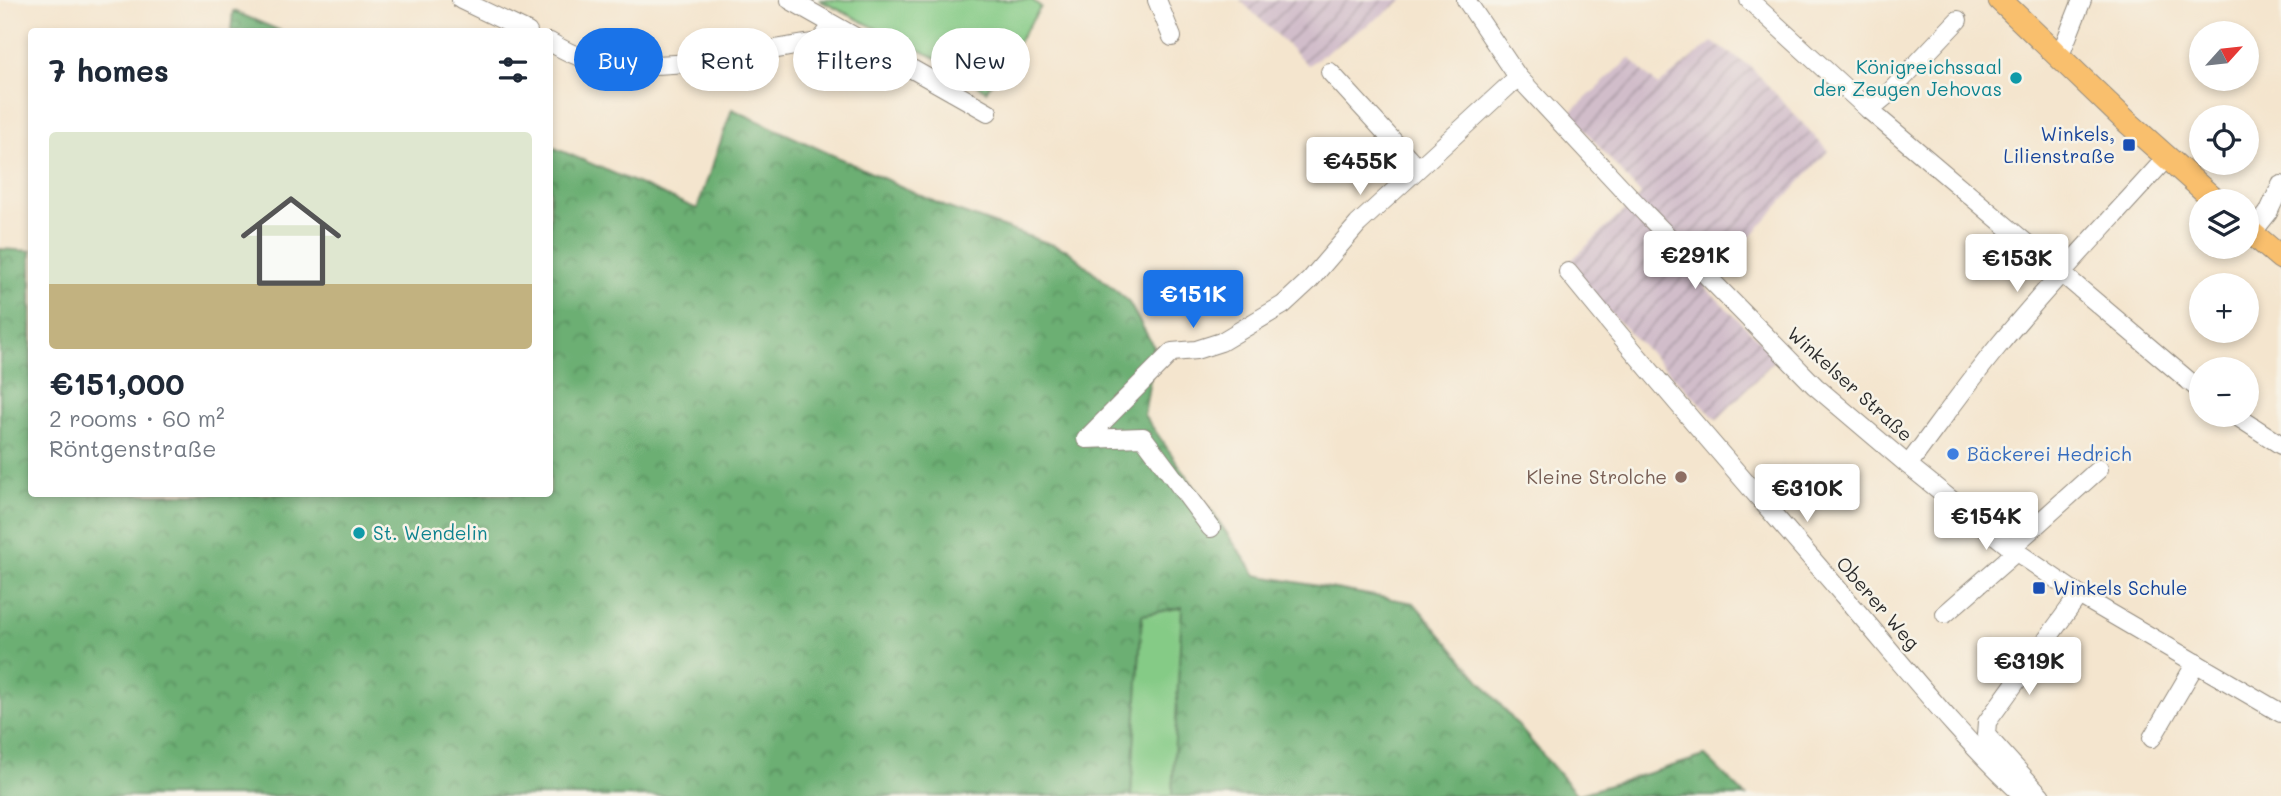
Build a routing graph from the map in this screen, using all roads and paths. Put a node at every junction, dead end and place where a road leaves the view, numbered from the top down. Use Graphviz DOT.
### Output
graph roads {
  1 [pos="461,0"];
  2 [pos="790,0"];
  3 [pos="1157,0"];
  4 [pos="1466,0"];
  5 [pos="1749,0"];
  6 [pos="2000,0"];
  7 [pos="2082,0"];
  8 [pos="1958,20"];
  9 [pos="833,25"];
  10 [pos="520,28"];
  11 [pos="1171,37"];
  12 [pos="553,44"];
  13 [pos="2059,58"];
  14 [pos="1330,72"];
  15 [pos="1518,77"];
  16 [pos="1869,110"];
  17 [pos="988,112"];
  18 [pos="2167,157"];
  19 [pos="1418,168"];
  20 [pos="2281,185"];
  21 [pos="2203,189"];
  22 [pos="2259,222"];
  23 [pos="2259,239"];
  24 [pos="2281,258"];
  25 [pos="1568,272"];
  26 [pos="2062,272"];
  27 [pos="2189,381"];
  28 [pos="2253,427"];
  29 [pos="2281,445"];
  30 [pos="1908,465"];
  31 [pos="2099,468"];
  32 [pos="1211,528"];
  33 [pos="2014,549"];
  34 [pos="2079,595"];
  35 [pos="1945,614"];
  36 [pos="2196,663"];
  37 [pos="2281,713"];
  38 [pos="2152,738"];
  39 [pos="2024,796"];
  40 [pos="2041,796"];
  1 -- 10 [label="street"];
  2 -- 9 [label="street"];
  3 -- 11 [label="street"];
  4 -- 15 [label="street, Winkelser Straße"];
  5 -- 16 [label="street"];
  6 -- 13 [label="main road"];
  7 -- 13 [label="street"];
  8 -- 16 [label="street"];
  9 -- 12 [label="street"];
  9 -- 17 [label="street"];
  13 -- 18 [label="main road"];
  14 -- 19 [label="street"];
  15 -- 19 [label="street"];
  15 -- 30 [label="street, Winkelser Straße"];
  16 -- 26 [label="street"];
  18 -- 21 [label="main road"];
  18 -- 26 [label="street"];
  19 -- 32 [label="street"];
  20 -- 22 [label="street"];
  23 -- 24 [label="main road"];
  25 -- 39 [label="street, Oberer Weg"];
  26 -- 27 [label="street"];
  26 -- 30 [label="street"];
  28 -- 29 [label="street"];
  30 -- 33 [label="street, Winkelser Straße"];
  31 -- 33 [label="street"];
  33 -- 34 [label="street, Winkelser Straße"];
  33 -- 35 [label="street"];
  34 -- 36 [label="street, Winkelser Straße"];
  34 -- 40 [label="street"];
  36 -- 37 [label="street, Winkelser Straße"];
  36 -- 38 [label="street"];
}
